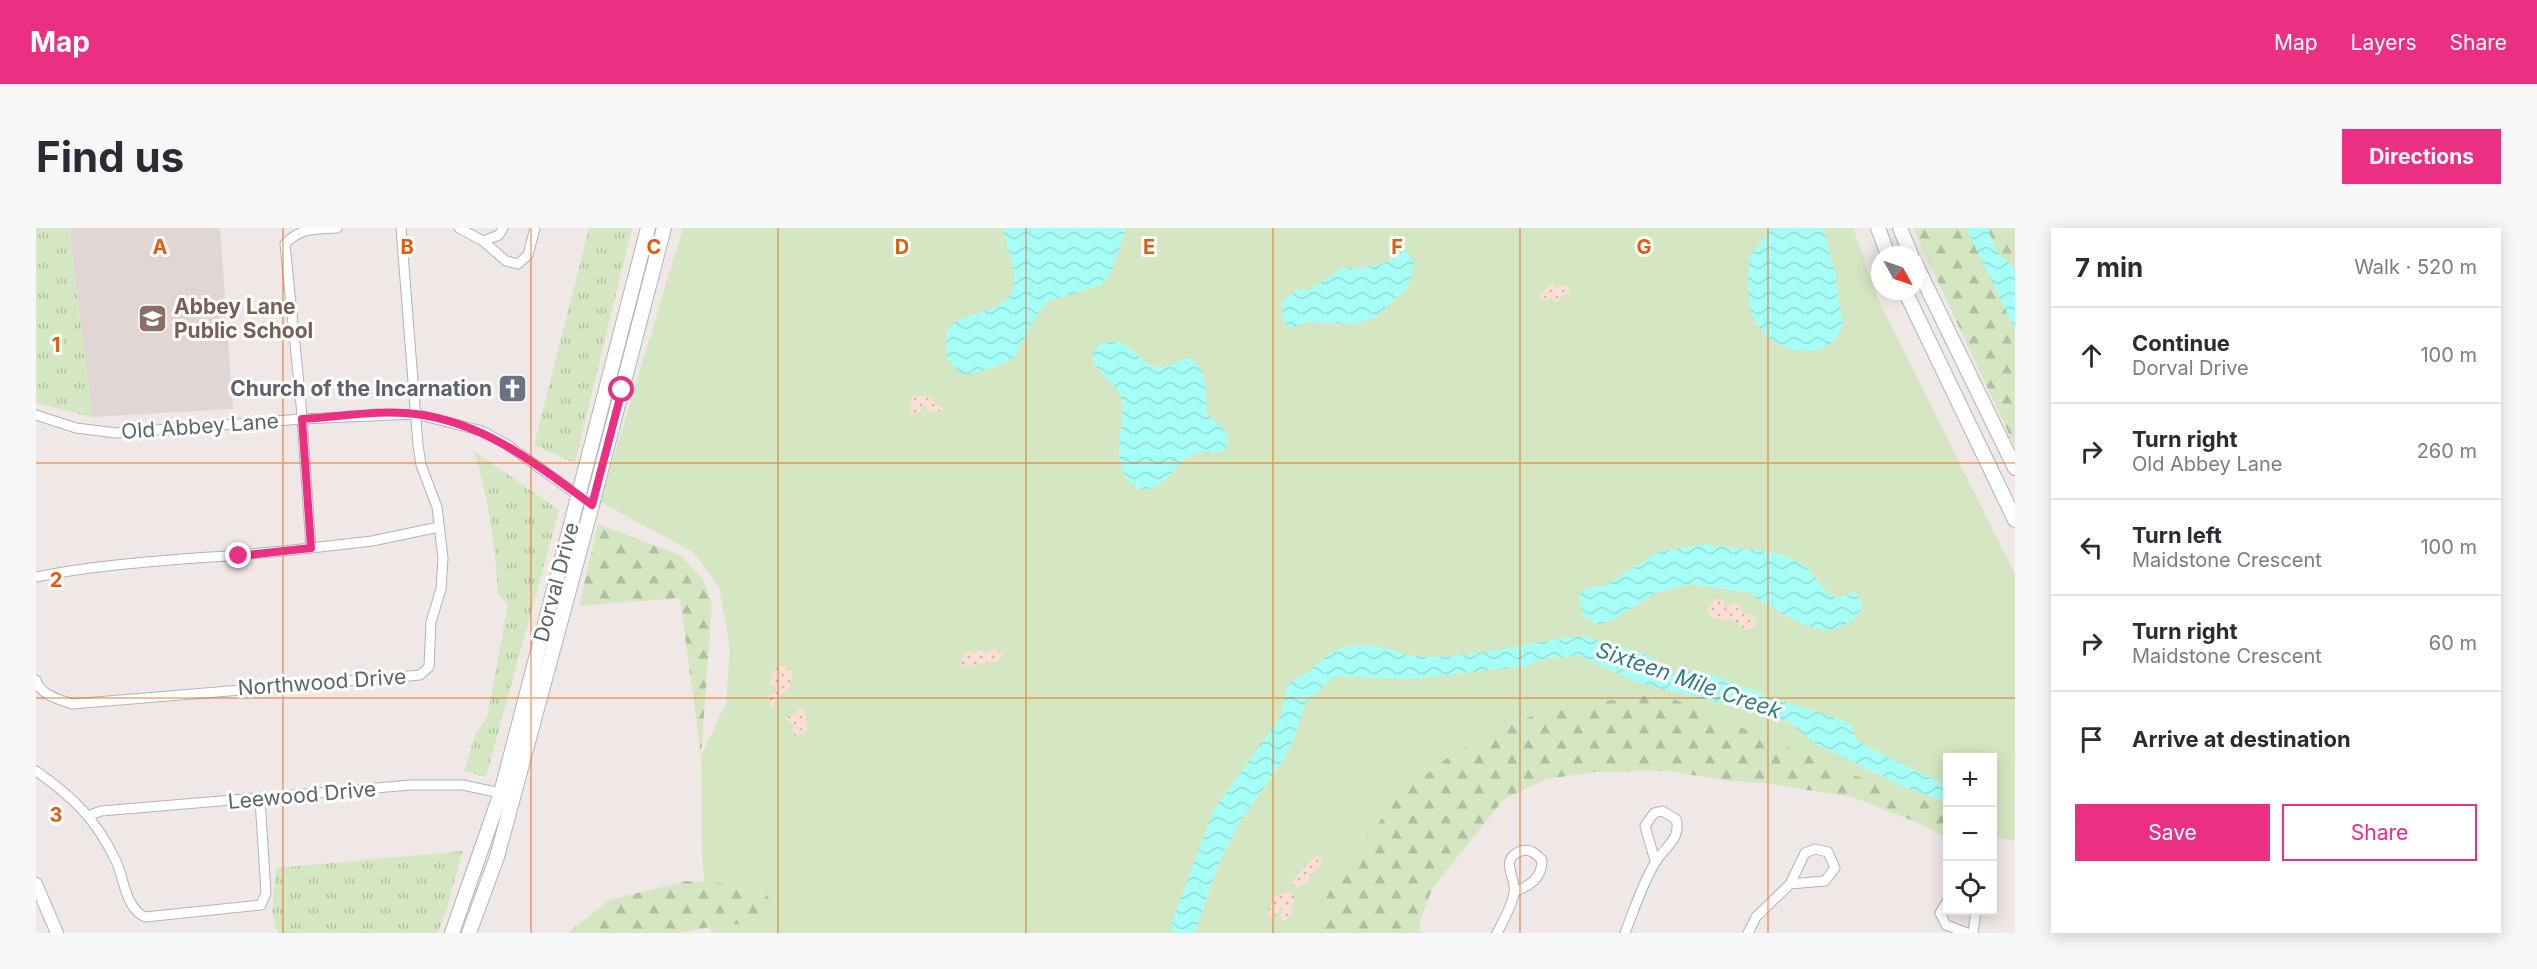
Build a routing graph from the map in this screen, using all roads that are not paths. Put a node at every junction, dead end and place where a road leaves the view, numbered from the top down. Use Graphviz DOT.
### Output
graph roads {
  1 [pos="336,228"];
  2 [pos="401,228"];
  3 [pos="459,228"];
  4 [pos="503,228"];
  5 [pos="535,228"];
  6 [pos="648,228"];
  7 [pos="664,228"];
  8 [pos="1878,228"];
  9 [pos="1900,228"];
  10 [pos="483,241"];
  11 [pos="1885,246"];
  12 [pos="1907,246"];
  13 [pos="1925,283"];
  14 [pos="1909,300"];
  15 [pos="416,414"];
  16 [pos="36,415"];
  17 [pos="302,419"];
  18 [pos="2015,468"];
  19 [pos="579,495"];
  20 [pos="592,505"];
  21 [pos="2015,520"];
  22 [pos="439,527"];
  23 [pos="311,548"];
  24 [pos="36,577"];
  25 [pos="36,680"];
  26 [pos="36,771"];
  27 [pos="507,794"];
  28 [pos="260,800"];
  29 [pos="90,815"];
  30 [pos="1655,861"];
  31 [pos="36,884"];
  32 [pos="1790,884"];
  33 [pos="1514,892"];
  34 [pos="1943,907"];
  35 [pos="1975,915"];
  36 [pos="57,933"];
  37 [pos="452,933"];
  38 [pos="469,933"];
  39 [pos="1497,933"];
  40 [pos="1625,933"];
  41 [pos="1748,933"];
  42 [pos="1967,933"];
  43 [pos="1973,933"];
  1 -- 17 [label="street"];
  2 -- 15 [label="street, Northwood Drive"];
  3 -- 10 [label="street"];
  4 -- 10 [label="street"];
  5 -- 10 [label="street"];
  6 -- 19 [label="main road, Dorval Drive"];
  7 -- 20 [label="main road, Dorval Drive"];
  8 -- 11 [label="main road"];
  9 -- 12 [label="main road"];
  13 -- 18 [label="main road"];
  14 -- 21 [label="main road"];
  15 -- 17 [label="street, Old Abbey Lane"];
  15 -- 19 [label="street, Old Abbey Lane"];
  15 -- 22 [label="street, Northwood Drive"];
  16 -- 17 [label="street, Old Abbey Lane"];
  17 -- 23 [label="street"];
  19 -- 20 [label="street, Old Abbey Lane"];
  19 -- 27 [label="main road, Dorval Drive"];
  20 -- 27 [label="main road, Dorval Drive"];
  22 -- 23 [label="street"];
  22 -- 25 [label="street, Northwood Drive"];
  23 -- 24 [label="street"];
  26 -- 29 [label="street"];
  27 -- 28 [label="street, Leewood Drive"];
  27 -- 37 [label="main road, Dorval Drive"];
  27 -- 38 [label="main road, Dorval Drive"];
  28 -- 29 [label="street, Leewood Drive"];
  28 -- 29 [label="street"];
  30 -- 30 [label="street"];
  30 -- 40 [label="street"];
  31 -- 36 [label="street"];
  32 -- 32 [label="street"];
  32 -- 41 [label="street"];
  33 -- 33 [label="street"];
  33 -- 39 [label="street"];
  34 -- 42 [label="street"];
  35 -- 43 [label="street"];
}
